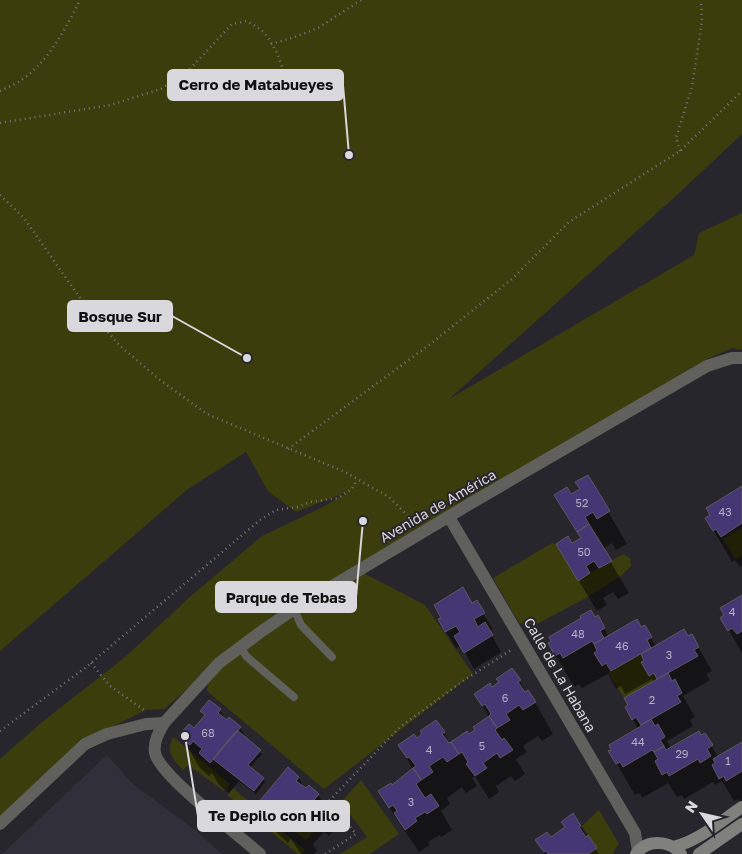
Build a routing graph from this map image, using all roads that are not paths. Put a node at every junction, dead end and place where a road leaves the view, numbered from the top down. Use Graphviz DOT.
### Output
graph roads {
  1 [pos="742,358"];
  2 [pos="449,517"];
  3 [pos="294,610"];
  4 [pos="240,647"];
  5 [pos="332,657"];
  6 [pos="294,697"];
  7 [pos="164,723"];
  8 [pos="742,807"];
  9 [pos="0,824"];
  10 [pos="742,824"];
  11 [pos="677,850"];
  12 [pos="637,852"];
  13 [pos="260,854"];
  14 [pos="699,854"];
  1 -- 2 [label="street, Avenida de América"];
  2 -- 3 [label="street, Avenida de América"];
  2 -- 12 [label="street, Calle de La Habana"];
  3 -- 4 [label="street, Avenida de América"];
  3 -- 5 [label="lane"];
  4 -- 6 [label="lane"];
  4 -- 7 [label="street, Avenida de América"];
  7 -- 9 [label="street"];
  7 -- 13 [label="street"];
  8 -- 11 [label="main road"];
  10 -- 14 [label="main road"];
  11 -- 12 [label="main road"];
}
